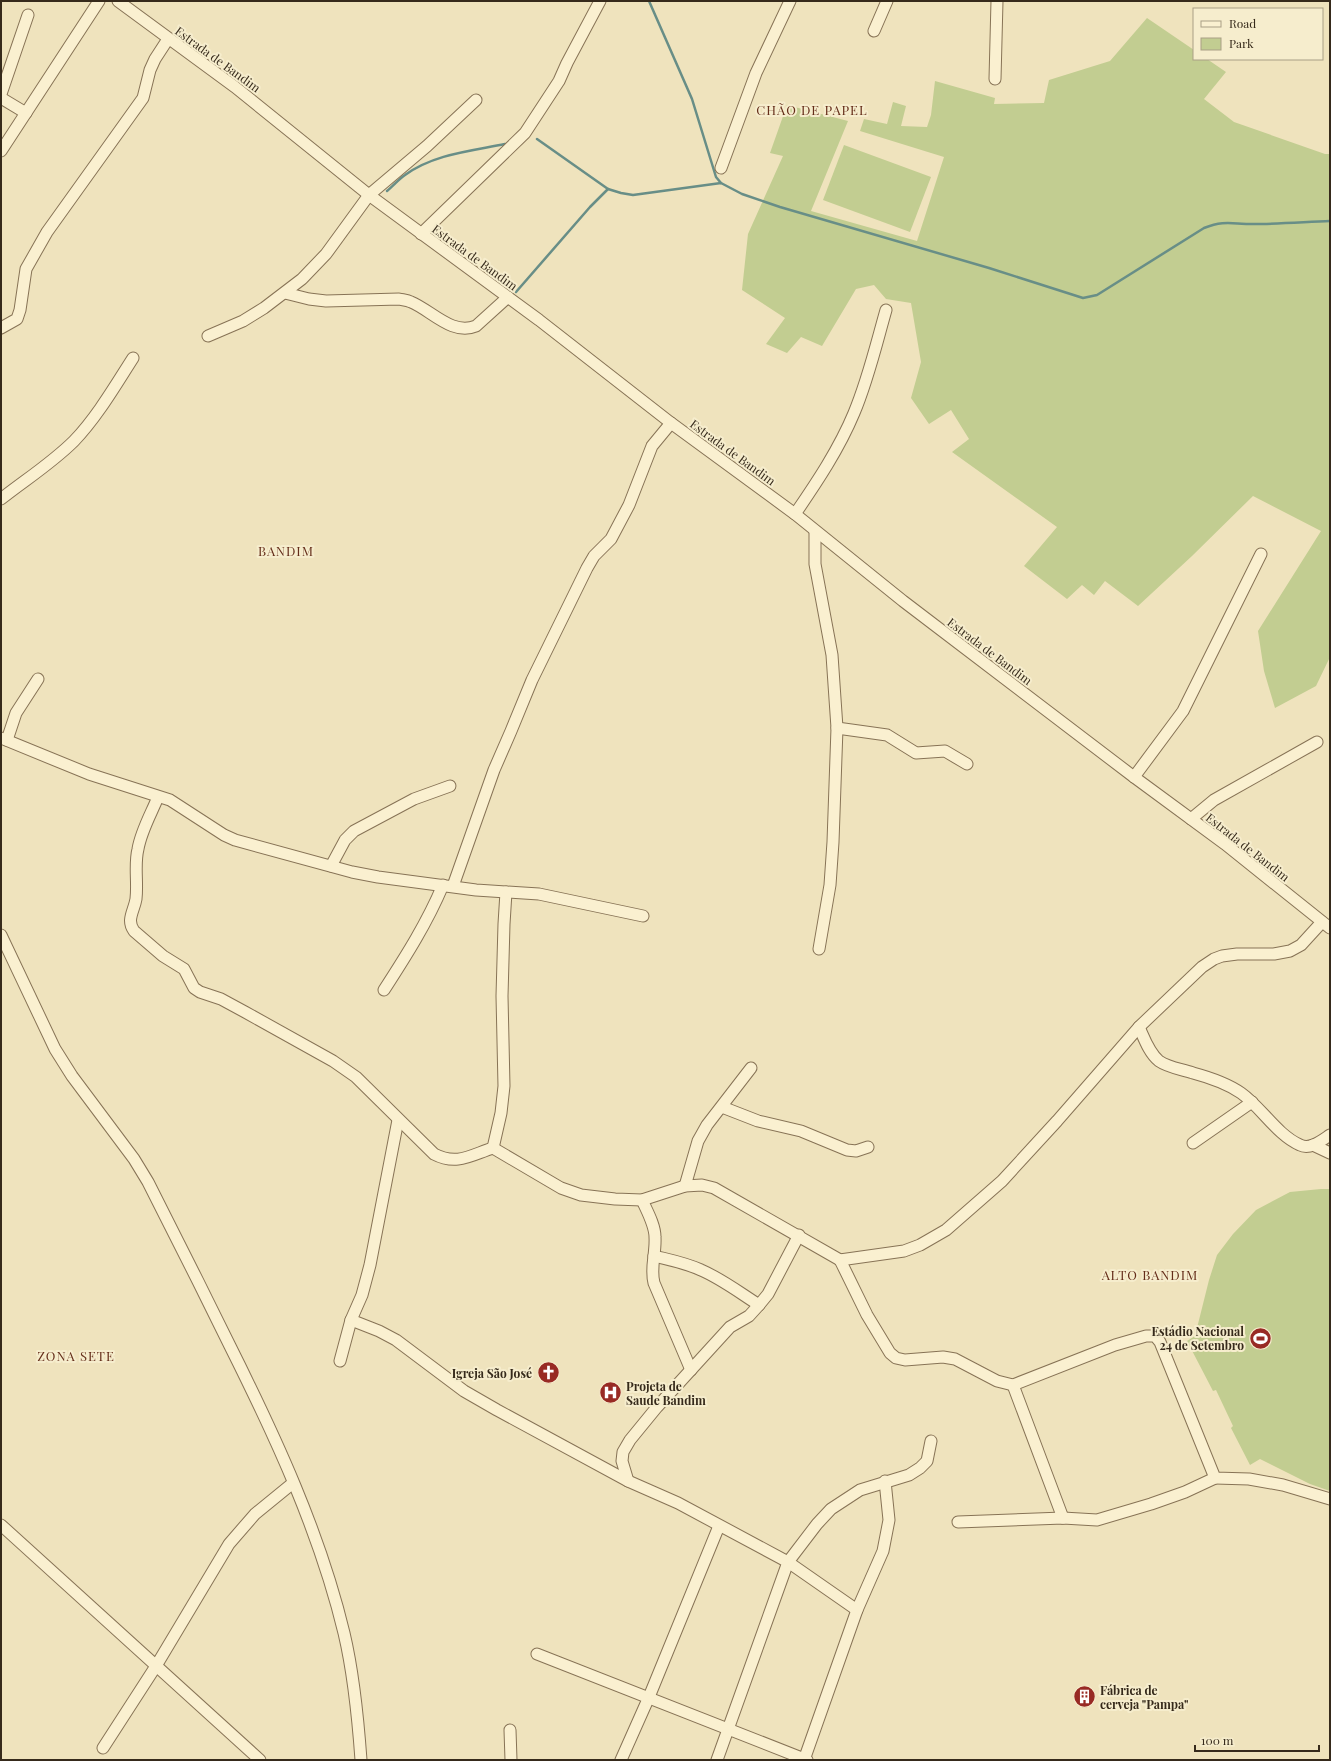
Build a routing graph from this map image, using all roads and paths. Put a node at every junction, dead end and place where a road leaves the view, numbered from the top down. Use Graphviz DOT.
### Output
graph roads {
  1 [pos="99,1"];
  2 [pos="118,1"];
  3 [pos="600,1"];
  4 [pos="790,1"];
  5 [pos="888,1"];
  6 [pos="997,1"];
  7 [pos="28,15"];
  8 [pos="874,31"];
  9 [pos="168,39"];
  10 [pos="995,79"];
  11 [pos="1,94"];
  12 [pos="1,98"];
  13 [pos="476,100"];
  14 [pos="26,113"];
  15 [pos="1,151"];
  16 [pos="721,168"];
  17 [pos="370,195"];
  18 [pos="421,234"];
  19 [pos="286,293"];
  20 [pos="508,297"];
  21 [pos="886,310"];
  22 [pos="1,328"];
  23 [pos="208,336"];
  24 [pos="133,358"];
  25 [pos="671,423"];
  26 [pos="1,499"];
  27 [pos="795,514"];
  28 [pos="815,530"];
  29 [pos="1261,554"];
  30 [pos="38,679"];
  31 [pos="836,728"];
  32 [pos="4,739"];
  33 [pos="1317,742"];
  34 [pos="967,764"];
  35 [pos="1134,777"];
  36 [pos="450,786"];
  37 [pos="158,797"];
  38 [pos="1191,819"];
  39 [pos="331,866"];
  40 [pos="448,886"];
  41 [pos="506,892"];
  42 [pos="643,916"];
  43 [pos="1326,925"];
  44 [pos="1,935"];
  45 [pos="819,949"];
  46 [pos="384,990"];
  47 [pos="1139,1027"];
  48 [pos="751,1068"];
  49 [pos="1252,1102"];
  50 [pos="722,1107"];
  51 [pos="398,1120"];
  52 [pos="1330,1135"];
  53 [pos="1193,1143"];
  54 [pos="1313,1145"];
  55 [pos="868,1147"];
  56 [pos="493,1148"];
  57 [pos="1330,1153"];
  58 [pos="685,1186"];
  59 [pos="642,1200"];
  60 [pos="799,1235"];
  61 [pos="654,1256"];
  62 [pos="840,1260"];
  63 [pos="759,1305"];
  64 [pos="351,1320"];
  65 [pos="340,1361"];
  66 [pos="691,1370"];
  67 [pos="1013,1385"];
  68 [pos="931,1441"];
  69 [pos="1215,1478"];
  70 [pos="628,1480"];
  71 [pos="886,1481"];
  72 [pos="293,1482"];
  73 [pos="1330,1499"];
  74 [pos="1063,1518"];
  75 [pos="958,1522"];
  76 [pos="1,1524"];
  77 [pos="719,1526"];
  78 [pos="788,1562"];
  79 [pos="857,1610"];
  80 [pos="537,1654"];
  81 [pos="156,1666"];
  82 [pos="649,1697"];
  83 [pos="510,1730"];
  84 [pos="728,1730"];
  85 [pos="103,1748"];
  86 [pos="260,1760"];
  87 [pos="361,1760"];
  88 [pos="511,1760"];
  89 [pos="621,1760"];
  90 [pos="717,1760"];
  91 [pos="805,1760"];
  1 -- 14 [label="street"];
  2 -- 9 [label="street, Estrada de Bandim"];
  3 -- 18 [label="street"];
  4 -- 16 [label="street"];
  5 -- 8 [label="street"];
  6 -- 10 [label="street"];
  7 -- 11 [label="street"];
  9 -- 17 [label="street, Estrada de Bandim"];
  9 -- 22 [label="street"];
  12 -- 14 [label="street"];
  13 -- 17 [label="street"];
  14 -- 15 [label="street"];
  17 -- 18 [label="street, Estrada de Bandim"];
  17 -- 19 [label="street"];
  18 -- 20 [label="street, Estrada de Bandim"];
  19 -- 20 [label="street"];
  19 -- 23 [label="street"];
  20 -- 25 [label="street, Estrada de Bandim"];
  21 -- 27 [label="street"];
  24 -- 26 [label="street"];
  25 -- 27 [label="street, Estrada de Bandim"];
  25 -- 40 [label="street"];
  27 -- 28 [label="street, Estrada de Bandim"];
  28 -- 31 [label="street"];
  28 -- 35 [label="street, Estrada de Bandim"];
  29 -- 35 [label="street"];
  30 -- 32 [label="street"];
  31 -- 34 [label="street"];
  31 -- 45 [label="street"];
  32 -- 37 [label="street"];
  33 -- 38 [label="street"];
  35 -- 38 [label="street, Estrada de Bandim"];
  36 -- 39 [label="street"];
  37 -- 39 [label="street"];
  37 -- 51 [label="street"];
  38 -- 43 [label="street, Estrada de Bandim"];
  39 -- 40 [label="street"];
  40 -- 41 [label="street"];
  40 -- 46 [label="street"];
  41 -- 42 [label="street"];
  41 -- 56 [label="street"];
  43 -- 47 [label="street"];
  44 -- 72 [label="street"];
  47 -- 49 [label="street"];
  47 -- 62 [label="street"];
  48 -- 50 [label="street"];
  49 -- 53 [label="street"];
  49 -- 54 [label="street"];
  50 -- 55 [label="street"];
  50 -- 58 [label="street"];
  51 -- 56 [label="street"];
  51 -- 64 [label="street"];
  52 -- 54 [label="street"];
  54 -- 57 [label="street"];
  56 -- 59 [label="street"];
  58 -- 59 [label="street"];
  58 -- 60 [label="street"];
  59 -- 61 [label="street"];
  60 -- 62 [label="street"];
  60 -- 63 [label="street"];
  61 -- 63 [label="street"];
  61 -- 66 [label="street"];
  62 -- 67 [label="street"];
  63 -- 66 [label="street"];
  64 -- 65 [label="street"];
  64 -- 70 [label="street"];
  66 -- 70 [label="street"];
  67 -- 69 [label="street"];
  67 -- 74 [label="street"];
  68 -- 71 [label="street"];
  69 -- 73 [label="street"];
  69 -- 74 [label="street"];
  70 -- 77 [label="street"];
  71 -- 78 [label="street"];
  71 -- 79 [label="street"];
  72 -- 81 [label="street"];
  72 -- 87 [label="street"];
  74 -- 75 [label="street"];
  76 -- 81 [label="street"];
  77 -- 78 [label="street"];
  77 -- 82 [label="street"];
  78 -- 79 [label="street"];
  78 -- 84 [label="street"];
  79 -- 91 [label="street"];
  80 -- 82 [label="street"];
  81 -- 85 [label="street"];
  81 -- 86 [label="street"];
  82 -- 84 [label="street"];
  82 -- 89 [label="street"];
  83 -- 88 [label="street"];
  84 -- 90 [label="street"];
  84 -- 91 [label="street"];
}
